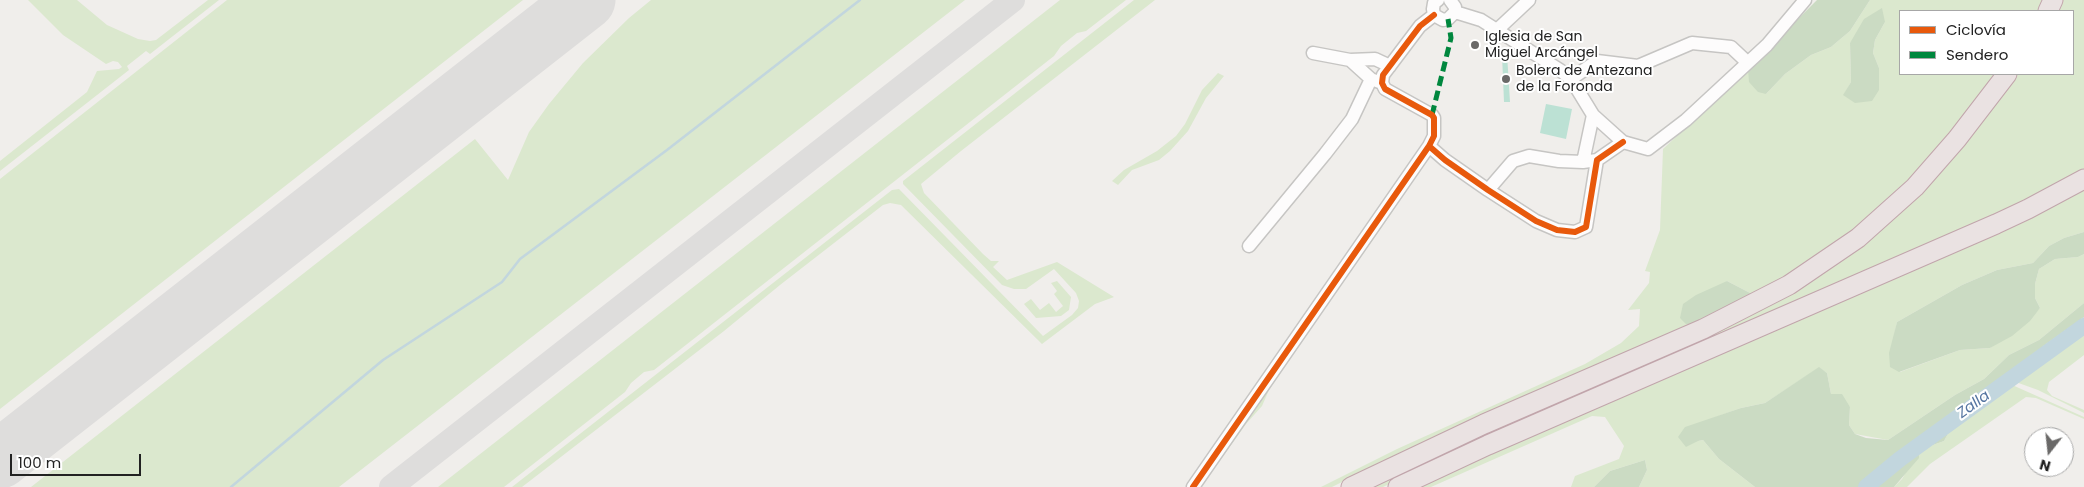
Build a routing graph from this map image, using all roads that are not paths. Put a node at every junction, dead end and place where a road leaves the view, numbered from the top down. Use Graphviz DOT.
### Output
graph roads {
  1 [pos="1438,0"];
  2 [pos="1529,0"];
  3 [pos="1805,0"];
  4 [pos="1452,6"];
  5 [pos="1434,15"];
  6 [pos="1497,30"];
  7 [pos="1313,53"];
  8 [pos="1350,60"];
  9 [pos="1746,62"];
  10 [pos="1390,66"];
  11 [pos="2006,75"];
  12 [pos="1571,79"];
  13 [pos="1376,81"];
  14 [pos="1593,115"];
  15 [pos="1623,142"];
  16 [pos="1429,146"];
  17 [pos="1597,160"];
  18 [pos="1583,162"];
  19 [pos="2084,179"];
  20 [pos="1488,190"];
  21 [pos="1249,246"];
  22 [pos="1193,487"];
  23 [pos="1351,487"];
  24 [pos="1398,487"];
  1 -- 5 [label="street"];
  2 -- 6 [label="street"];
  3 -- 9 [label="street"];
  4 -- 5 [label="street"];
  4 -- 6 [label="street"];
  5 -- 10 [label="street"];
  6 -- 12 [label="street"];
  7 -- 8 [label="street"];
  8 -- 10 [label="street"];
  8 -- 13 [label="street"];
  9 -- 12 [label="street"];
  9 -- 15 [label="street"];
  10 -- 13 [label="street"];
  11 -- 23 [label="highway"];
  12 -- 14 [label="street"];
  13 -- 16 [label="street"];
  13 -- 21 [label="street"];
  14 -- 15 [label="street"];
  14 -- 18 [label="street"];
  15 -- 17 [label="street"];
  16 -- 20 [label="street"];
  16 -- 22 [label="street"];
  17 -- 18 [label="street"];
  17 -- 20 [label="street"];
  18 -- 20 [label="street"];
  19 -- 24 [label="highway"];
}
